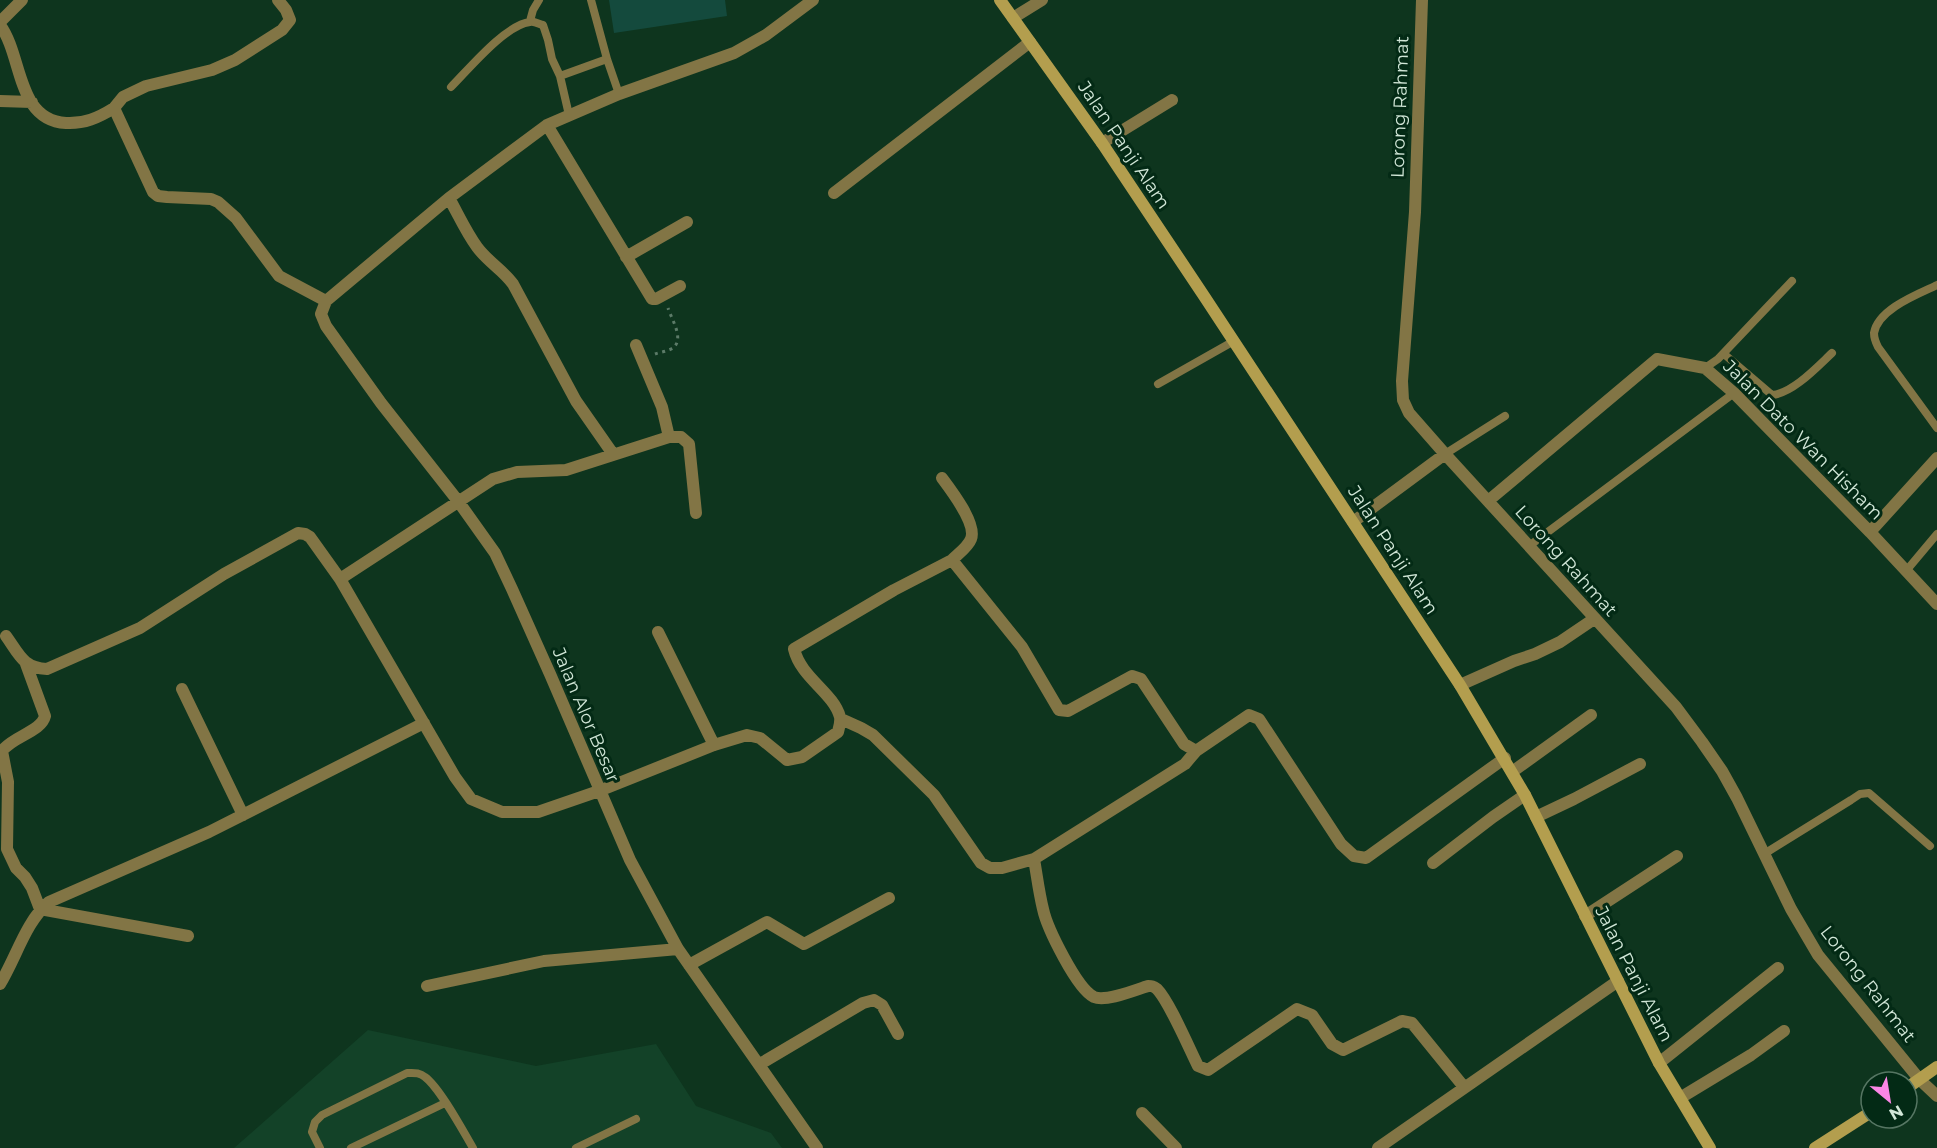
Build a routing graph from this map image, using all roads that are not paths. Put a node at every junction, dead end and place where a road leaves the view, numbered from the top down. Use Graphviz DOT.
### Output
graph roads {
  1 [pos="22,0"];
  2 [pos="278,0"];
  3 [pos="539,0"];
  4 [pos="591,0"];
  5 [pos="813,0"];
  6 [pos="1000,0"];
  7 [pos="1042,0"];
  8 [pos="1422,0"];
  9 [pos="1013,18"];
  10 [pos="530,21"];
  11 [pos="0,23"];
  12 [pos="1030,42"];
  13 [pos="607,59"];
  14 [pos="560,75"];
  15 [pos="451,87"];
  16 [pos="619,94"];
  17 [pos="1172,100"];
  18 [pos="0,101"];
  19 [pos="32,102"];
  20 [pos="114,108"];
  21 [pos="568,115"];
  22 [pos="547,125"];
  23 [pos="1102,143"];
  24 [pos="834,193"];
  25 [pos="449,198"];
  26 [pos="687,222"];
  27 [pos="626,257"];
  28 [pos="1792,280"];
  29 [pos="1937,285"];
  30 [pos="680,286"];
  31 [pos="326,301"];
  32 [pos="1234,341"];
  33 [pos="636,345"];
  34 [pos="1832,353"];
  35 [pos="1724,354"];
  36 [pos="1705,368"];
  37 [pos="1158,384"];
  38 [pos="1734,393"];
  39 [pos="1505,416"];
  40 [pos="1937,428"];
  41 [pos="669,437"];
  42 [pos="613,454"];
  43 [pos="1445,454"];
  44 [pos="1937,458"];
  45 [pos="942,478"];
  46 [pos="458,501"];
  47 [pos="1488,501"];
  48 [pos="696,513"];
  49 [pos="1353,522"];
  50 [pos="1870,532"];
  51 [pos="1937,534"];
  52 [pos="1529,546"];
  53 [pos="952,560"];
  54 [pos="1906,571"];
  55 [pos="340,579"];
  56 [pos="1937,604"];
  57 [pos="1594,619"];
  58 [pos="658,632"];
  59 [pos="6,636"];
  60 [pos="26,664"];
  61 [pos="1460,685"];
  62 [pos="182,689"];
  63 [pos="1591,715"];
  64 [pos="841,719"];
  65 [pos="424,723"];
  66 [pos="714,745"];
  67 [pos="1196,751"];
  68 [pos="1504,758"];
  69 [pos="1640,764"];
  70 [pos="1512,772"];
  71 [pos="599,791"];
  72 [pos="1525,795"];
  73 [pos="243,815"];
  74 [pos="1536,817"];
  75 [pos="1930,846"];
  76 [pos="1764,854"];
  77 [pos="1677,856"];
  78 [pos="1034,859"];
  79 [pos="1433,863"];
  80 [pos="889,898"];
  81 [pos="40,909"];
  82 [pos="1585,916"];
  83 [pos="188,936"];
  84 [pos="678,949"];
  85 [pos="689,965"];
  86 [pos="1778,968"];
  87 [pos="1618,981"];
  88 [pos="0,984"];
  89 [pos="427,986"];
  90 [pos="1784,1031"];
  91 [pos="898,1034"];
  92 [pos="1659,1063"];
  93 [pos="760,1064"];
  94 [pos="1937,1067"];
  95 [pos="1920,1080"];
  96 [pos="1464,1088"];
  97 [pos="1937,1096"];
  98 [pos="1680,1098"];
  99 [pos="445,1103"];
  100 [pos="1142,1113"];
  101 [pos="636,1119"];
  102 [pos="1859,1120"];
  103 [pos="471,1147"];
  104 [pos="320,1148"];
  105 [pos="351,1148"];
  106 [pos="576,1148"];
  107 [pos="817,1148"];
  108 [pos="1176,1148"];
  109 [pos="1378,1148"];
  110 [pos="1710,1148"];
  111 [pos="1815,1148"];
  1 -- 11 [label="street"];
  2 -- 20 [label="street"];
  3 -- 10 [label="lane"];
  4 -- 13 [label="lane"];
  5 -- 16 [label="street"];
  6 -- 9 [label="main road, Jalan Panji Alam"];
  7 -- 9 [label="street"];
  8 -- 43 [label="street, Lorong Rahmat"];
  9 -- 12 [label="main road, Jalan Panji Alam"];
  10 -- 14 [label="lane"];
  10 -- 15 [label="lane"];
  11 -- 19 [label="street"];
  12 -- 23 [label="main road, Jalan Panji Alam"];
  12 -- 24 [label="street"];
  13 -- 14 [label="lane"];
  13 -- 16 [label="lane"];
  14 -- 21 [label="lane"];
  16 -- 21 [label="street"];
  17 -- 23 [label="street"];
  18 -- 19 [label="street"];
  19 -- 20 [label="street"];
  20 -- 31 [label="street"];
  21 -- 22 [label="street"];
  22 -- 25 [label="street"];
  22 -- 27 [label="street"];
  23 -- 32 [label="main road, Jalan Panji Alam"];
  25 -- 31 [label="street"];
  25 -- 42 [label="street"];
  26 -- 27 [label="street"];
  27 -- 30 [label="street"];
  28 -- 35 [label="lane"];
  29 -- 40 [label="lane"];
  31 -- 46 [label="street, Jalan Alor Besar"];
  32 -- 37 [label="lane"];
  32 -- 49 [label="main road, Jalan Panji Alam"];
  33 -- 41 [label="street"];
  34 -- 35 [label="lane"];
  35 -- 36 [label="lane"];
  36 -- 38 [label="street, Jalan Dato Wan Hisham"];
  36 -- 47 [label="street, Jalan Dato Wan Hisham"];
  38 -- 50 [label="street, Jalan Dato Wan Hisham"];
  38 -- 52 [label="lane"];
  39 -- 43 [label="lane"];
  41 -- 42 [label="street"];
  41 -- 48 [label="street"];
  42 -- 46 [label="street"];
  43 -- 47 [label="street, Lorong Rahmat"];
  43 -- 49 [label="street"];
  44 -- 50 [label="street"];
  45 -- 53 [label="street"];
  46 -- 55 [label="street"];
  46 -- 71 [label="street, Jalan Alor Besar"];
  47 -- 52 [label="street, Lorong Rahmat"];
  49 -- 61 [label="main road, Jalan Panji Alam"];
  50 -- 54 [label="street, Jalan Dato Wan Hisham"];
  51 -- 54 [label="lane"];
  52 -- 57 [label="street, Lorong Rahmat"];
  53 -- 64 [label="street"];
  53 -- 67 [label="street"];
  54 -- 56 [label="street, Jalan Dato Wan Hisham"];
  55 -- 60 [label="street"];
  55 -- 65 [label="street"];
  57 -- 61 [label="street"];
  57 -- 76 [label="street, Lorong Rahmat"];
  58 -- 66 [label="street"];
  59 -- 60 [label="street"];
  60 -- 81 [label="street"];
  61 -- 68 [label="main road, Jalan Panji Alam"];
  62 -- 73 [label="street"];
  63 -- 70 [label="street"];
  64 -- 66 [label="street"];
  64 -- 78 [label="street"];
  65 -- 71 [label="street"];
  65 -- 73 [label="street"];
  66 -- 71 [label="street"];
  67 -- 68 [label="street"];
  67 -- 78 [label="street"];
  68 -- 70 [label="main road, Jalan Panji Alam"];
  69 -- 74 [label="street"];
  70 -- 72 [label="main road, Jalan Panji Alam"];
  71 -- 84 [label="street, Jalan Alor Besar"];
  72 -- 74 [label="main road, Jalan Panji Alam"];
  72 -- 79 [label="street"];
  73 -- 81 [label="street"];
  74 -- 82 [label="main road, Jalan Panji Alam"];
  75 -- 76 [label="lane"];
  76 -- 95 [label="street, Lorong Rahmat"];
  77 -- 82 [label="street"];
  78 -- 96 [label="street"];
  80 -- 85 [label="street"];
  81 -- 83 [label="street"];
  81 -- 88 [label="street"];
  82 -- 87 [label="main road, Jalan Panji Alam"];
  84 -- 85 [label="street, Jalan Alor Besar"];
  84 -- 89 [label="street"];
  85 -- 93 [label="street, Jalan Alor Besar"];
  86 -- 92 [label="street"];
  87 -- 92 [label="main road, Jalan Panji Alam"];
  87 -- 96 [label="street"];
  90 -- 98 [label="street"];
  91 -- 93 [label="street"];
  92 -- 98 [label="main road, Jalan Panji Alam"];
  93 -- 107 [label="street, Jalan Alor Besar"];
  94 -- 95 [label="main road"];
  95 -- 97 [label="street, Lorong Rahmat"];
  96 -- 109 [label="street"];
  98 -- 110 [label="main road, Jalan Panji Alam"];
  99 -- 103 [label="lane"];
  99 -- 104 [label="lane"];
  99 -- 105 [label="lane"];
  100 -- 108 [label="street"];
  101 -- 106 [label="lane"];
  102 -- 111 [label="main road"];
}
